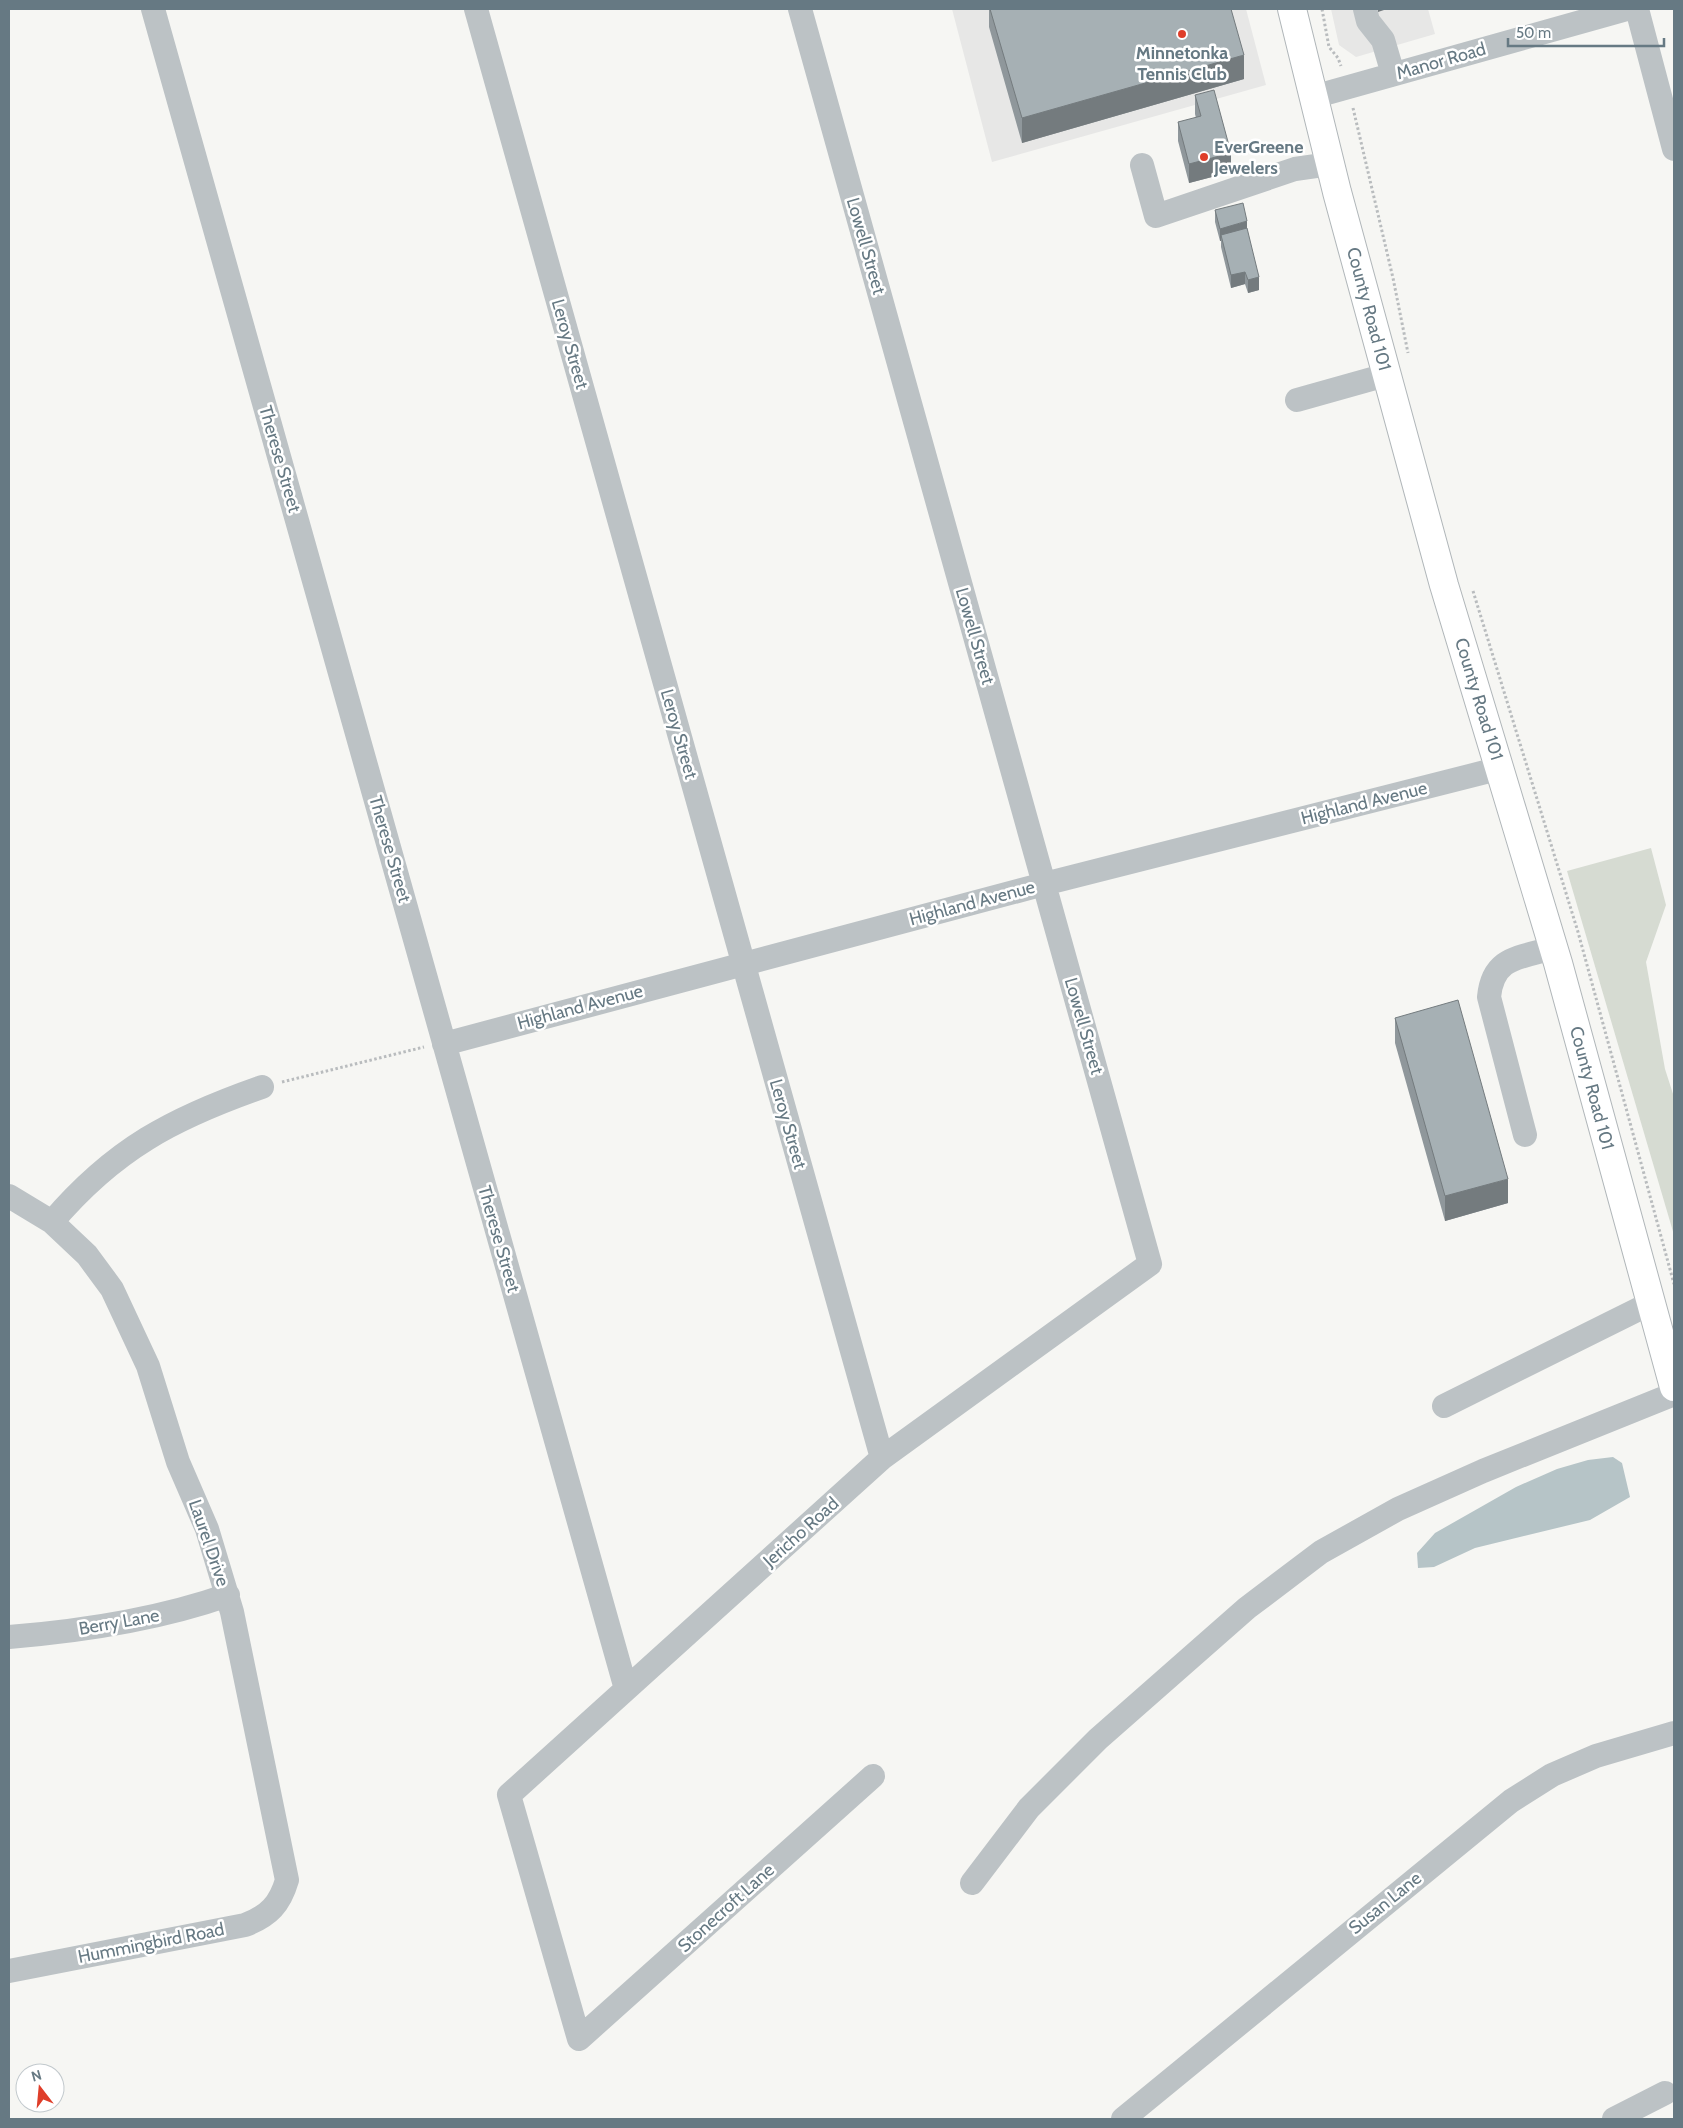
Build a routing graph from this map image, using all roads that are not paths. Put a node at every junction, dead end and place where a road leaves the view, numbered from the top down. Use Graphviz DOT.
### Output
graph roads {
  1 [pos="153,9"];
  2 [pos="476,9"];
  3 [pos="800,9"];
  4 [pos="1292,9"];
  5 [pos="1365,9"];
  6 [pos="1627,9"];
  7 [pos="1637,9"];
  8 [pos="1393,74"];
  9 [pos="1313,97"];
  10 [pos="1674,149"];
  11 [pos="1330,164"];
  12 [pos="1142,165"];
  13 [pos="1386,375"];
  14 [pos="1297,400"];
  15 [pos="1501,768"];
  16 [pos="1044,884"];
  17 [pos="1553,948"];
  18 [pos="744,964"];
  19 [pos="444,1044"];
  20 [pos="262,1087"];
  21 [pos="1525,1135"];
  22 [pos="9,1196"];
  23 [pos="52,1222"];
  24 [pos="1150,1264"];
  25 [pos="1651,1303"];
  26 [pos="1674,1387"];
  27 [pos="1674,1394"];
  28 [pos="1444,1406"];
  29 [pos="882,1458"];
  30 [pos="228,1595"];
  31 [pos="9,1637"];
  32 [pos="626,1690"];
  33 [pos="1674,1733"];
  34 [pos="873,1776"];
  35 [pos="972,1883"];
  36 [pos="282,1896"];
  37 [pos="9,1971"];
  38 [pos="579,2039"];
  39 [pos="1665,2093"];
  40 [pos="1122,2119"];
  41 [pos="1614,2119"];
  1 -- 19 [label="street, Therese Street"];
  2 -- 18 [label="street, Leroy Street"];
  3 -- 16 [label="street, Lowell Street"];
  4 -- 9 [label="main road, County Road 101"];
  5 -- 8 [label="street"];
  6 -- 8 [label="street, Manor Road"];
  7 -- 10 [label="street"];
  8 -- 9 [label="street, Manor Road"];
  9 -- 11 [label="main road, County Road 101"];
  11 -- 12 [label="street"];
  11 -- 13 [label="main road, County Road 101"];
  13 -- 14 [label="street"];
  13 -- 15 [label="main road, County Road 101"];
  15 -- 16 [label="street, Highland Avenue"];
  15 -- 17 [label="main road, County Road 101"];
  16 -- 18 [label="street, Highland Avenue"];
  16 -- 24 [label="street, Lowell Street"];
  17 -- 21 [label="street"];
  17 -- 25 [label="main road, County Road 101"];
  18 -- 19 [label="street, Highland Avenue"];
  18 -- 29 [label="street, Leroy Street"];
  19 -- 32 [label="street, Therese Street"];
  20 -- 23 [label="street"];
  22 -- 23 [label="street"];
  23 -- 30 [label="street, Laurel Drive"];
  24 -- 29 [label="street, Jericho Road"];
  25 -- 26 [label="main road, County Road 101"];
  25 -- 28 [label="street"];
  27 -- 35 [label="street"];
  29 -- 32 [label="street, Jericho Road"];
  30 -- 31 [label="street, Berry Lane"];
  30 -- 36 [label="street, Laurel Drive"];
  32 -- 38 [label="street, Jericho Road"];
  33 -- 40 [label="street, Susan Lane"];
  34 -- 38 [label="street, Stonecroft Lane"];
  36 -- 37 [label="street, Hummingbird Road"];
  39 -- 41 [label="street"];
}
